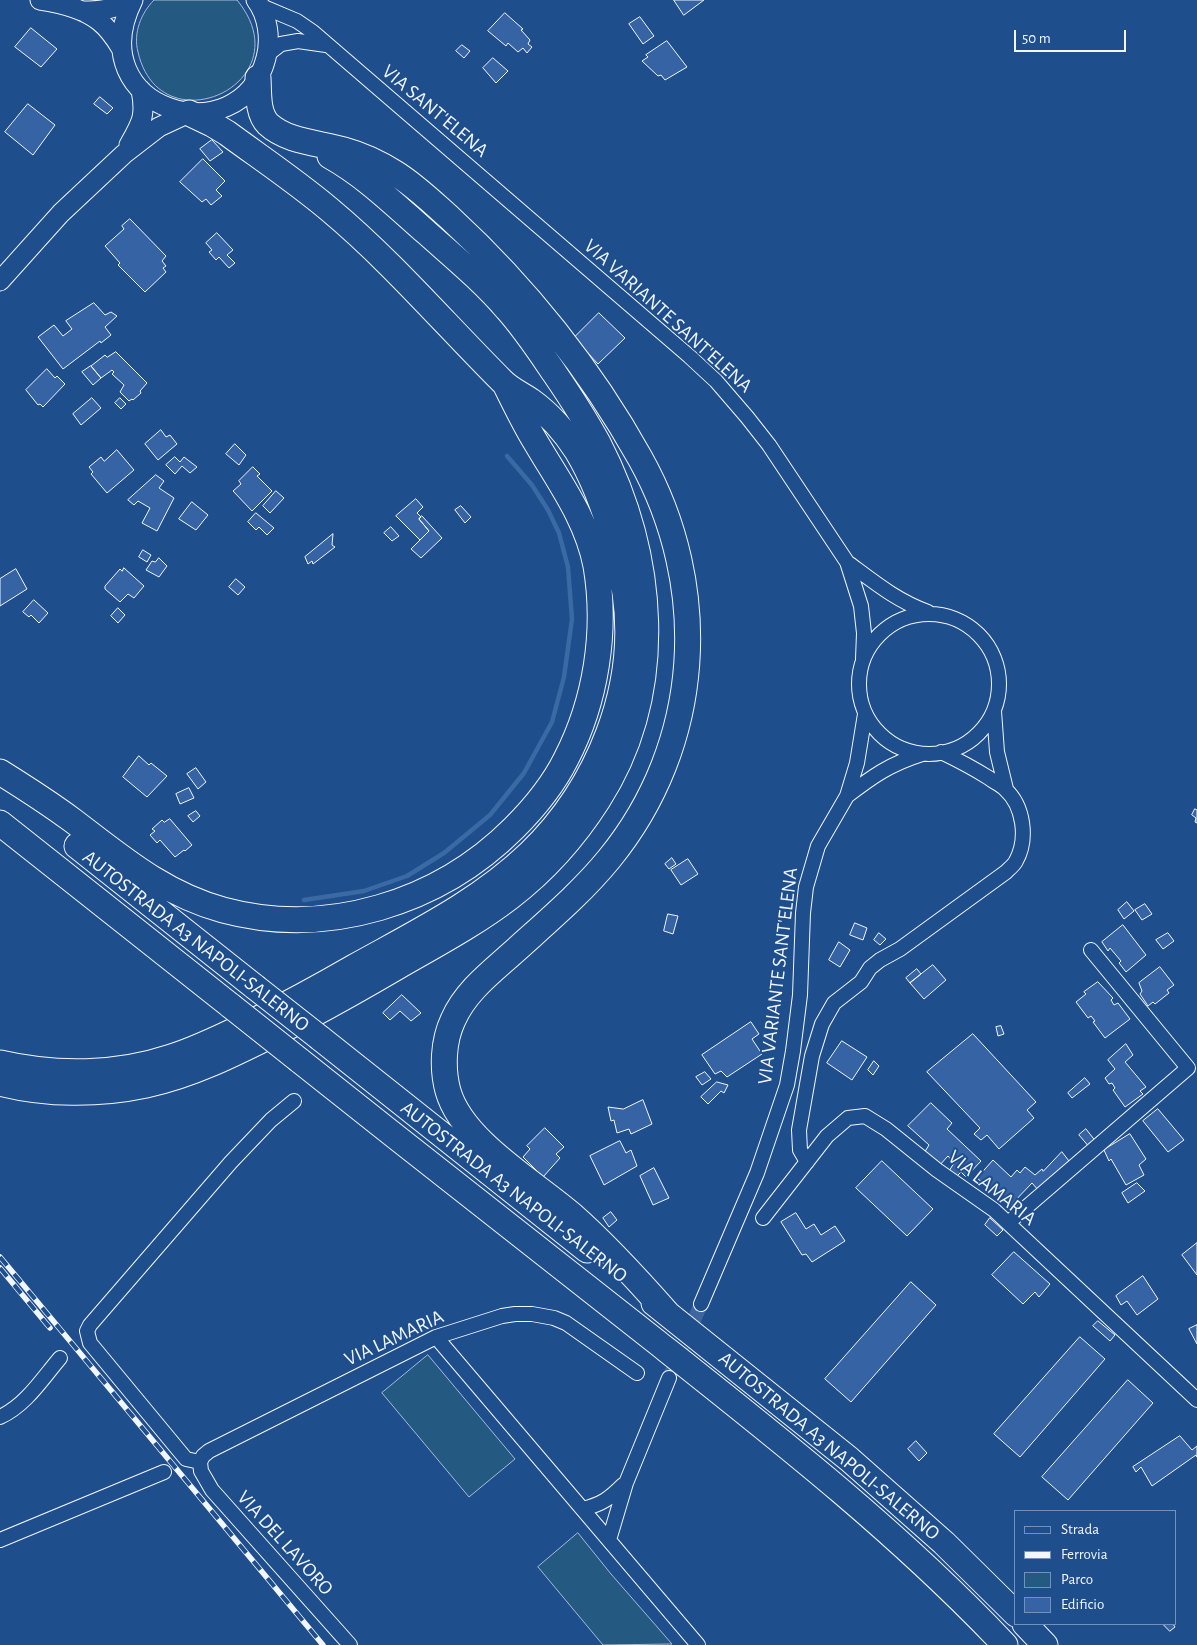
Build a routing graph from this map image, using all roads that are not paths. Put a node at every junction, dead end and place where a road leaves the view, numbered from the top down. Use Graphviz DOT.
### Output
graph roads {
  1 [pos="40,0"];
  2 [pos="132,0"];
  3 [pos="259,2"];
  4 [pos="81,11"];
  5 [pos="326,45"];
  6 [pos="121,48"];
  7 [pos="267,55"];
  8 [pos="258,78"];
  9 [pos="140,90"];
  10 [pos="189,113"];
  11 [pos="302,140"];
  12 [pos="124,154"];
  13 [pos="519,208"];
  14 [pos="0,281"];
  15 [pos="505,384"];
  16 [pos="847,562"];
  17 [pos="936,614"];
  18 [pos="863,660"];
  19 [pos="994,708"];
  20 [pos="865,714"];
  21 [pos="941,752"];
  22 [pos="923,753"];
  23 [pos="0,772"];
  24 [pos="0,784"];
  25 [pos="1006,789"];
  26 [pos="847,796"];
  27 [pos="0,823"];
  28 [pos="0,843"];
  29 [pos="1091,950"];
  30 [pos="183,968"];
  31 [pos="0,1063"];
  32 [pos="0,1083"];
  33 [pos="294,1101"];
  34 [pos="807,1162"];
  35 [pos="763,1218"];
  36 [pos="1008,1223"];
  37 [pos="701,1304"];
  38 [pos="667,1313"];
  39 [pos="436,1337"];
  40 [pos="60,1358"];
  41 [pos="637,1373"];
  42 [pos="669,1378"];
  43 [pos="1197,1400"];
  44 [pos="0,1417"];
  45 [pos="200,1462"];
  46 [pos="164,1472"];
  47 [pos="626,1483"];
  48 [pos="583,1509"];
  49 [pos="0,1540"];
  50 [pos="609,1540"];
  51 [pos="1014,1612"];
  52 [pos="1026,1625"];
  53 [pos="350,1645"];
  54 [pos="698,1645"];
  55 [pos="1005,1645"];
  56 [pos="1045,1645"];
  1 -- 4 [label="main road"];
  2 -- 4 [label="main road"];
  2 -- 6 [label="main road"];
  3 -- 5 [label="street, VIA SANT'ELENA"];
  3 -- 7 [label="main road"];
  4 -- 6 [label="main road"];
  5 -- 7 [label="street"];
  5 -- 13 [label="street, VIA SANT'ELENA"];
  6 -- 9 [label="main road"];
  7 -- 8 [label="main road"];
  8 -- 10 [label="main road"];
  8 -- 11 [label="highway"];
  9 -- 10 [label="main road"];
  9 -- 12 [label="main road"];
  10 -- 12 [label="main road"];
  10 -- 15 [label="highway"];
  11 -- 32 [label="highway"];
  11 -- 38 [label="highway"];
  12 -- 14 [label="main road"];
  13 -- 16 [label="street, VIA VARIANTE SANT'ELENA"];
  15 -- 23 [label="highway"];
  15 -- 31 [label="highway"];
  16 -- 17 [label="street, VIA VARIANTE SANT'ELENA"];
  16 -- 18 [label="street, VIA VARIANTE SANT'ELENA"];
  17 -- 18 [label="street"];
  17 -- 19 [label="street"];
  18 -- 20 [label="street"];
  19 -- 21 [label="street"];
  19 -- 25 [label="street"];
  20 -- 22 [label="street"];
  20 -- 26 [label="street, VIA VARIANTE SANT'ELENA"];
  21 -- 22 [label="street"];
  21 -- 25 [label="street"];
  22 -- 26 [label="street, VIA VARIANTE SANT'ELENA"];
  24 -- 38 [label="highway, AUTOSTRADA A3 NAPOLI-SALERNO, bridge"];
  25 -- 34 [label="street"];
  26 -- 37 [label="street, VIA VARIANTE SANT'ELENA"];
  27 -- 30 [label="highway, AUTOSTRADA A3 NAPOLI-SALERNO"];
  28 -- 30 [label="highway"];
  29 -- 36 [label="street"];
  30 -- 55 [label="highway, AUTOSTRADA A3 NAPOLI-SALERNO, bridge"];
  33 -- 45 [label="street"];
  34 -- 35 [label="street, VIA LAMARIA"];
  34 -- 36 [label="street, VIA LAMARIA"];
  36 -- 43 [label="street, VIA LAMARIA"];
  38 -- 51 [label="highway, AUTOSTRADA A3 NAPOLI-SALERNO"];
  39 -- 41 [label="street, VIA LAMARIA"];
  39 -- 45 [label="street, VIA LAMARIA"];
  39 -- 48 [label="street"];
  40 -- 44 [label="street"];
  42 -- 47 [label="street"];
  45 -- 53 [label="street, VIA DEL LAVORO"];
  46 -- 49 [label="street"];
  47 -- 48 [label="street"];
  47 -- 50 [label="street"];
  48 -- 50 [label="street"];
  50 -- 54 [label="street"];
  52 -- 56 [label="highway"];
}
